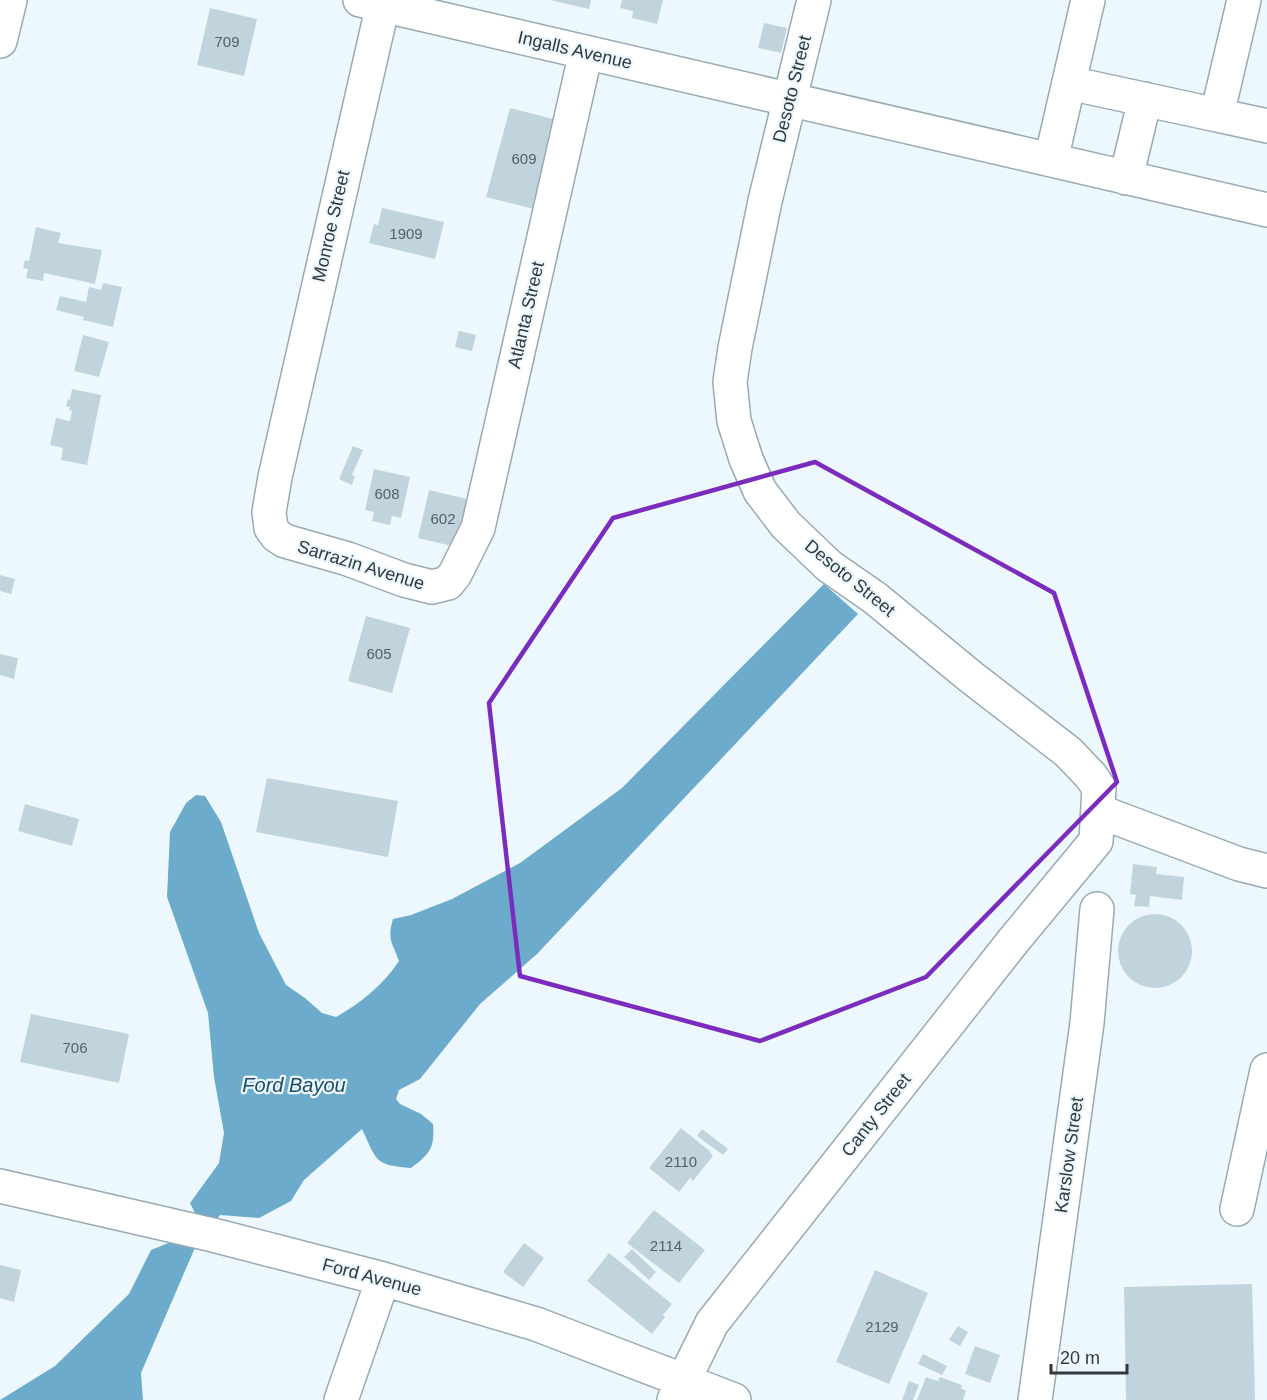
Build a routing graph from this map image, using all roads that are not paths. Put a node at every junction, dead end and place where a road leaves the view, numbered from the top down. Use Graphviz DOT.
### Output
graph roads {
  1 [pos="9,0"];
  2 [pos="814,0"];
  3 [pos="1088,0"];
  4 [pos="1244,0"];
  5 [pos="376,2"];
  6 [pos="0,41"];
  7 [pos="586,52"];
  8 [pos="1069,83"];
  9 [pos="789,99"];
  10 [pos="1145,99"];
  11 [pos="1217,115"];
  12 [pos="1267,126"];
  13 [pos="1051,160"];
  14 [pos="1126,178"];
  15 [pos="1267,210"];
  16 [pos="280,453"];
  17 [pos="455,574"];
  18 [pos="1097,826"];
  19 [pos="1267,871"];
  20 [pos="1097,909"];
  21 [pos="1267,1070"];
  22 [pos="0,1186"];
  23 [pos="1237,1209"];
  24 [pos="383,1279"];
  25 [pos="678,1391"];
  26 [pos="341,1400"];
  27 [pos="734,1400"];
  28 [pos="1035,1400"];
  1 -- 6 [label="street"];
  2 -- 9 [label="street, Desoto Street"];
  3 -- 8 [label="street"];
  4 -- 11 [label="street"];
  5 -- 7 [label="street, Ingalls Avenue"];
  5 -- 16 [label="street, Monroe Street"];
  7 -- 9 [label="street, Ingalls Avenue"];
  7 -- 17 [label="street, Atlanta Street"];
  8 -- 10 [label="street"];
  8 -- 13 [label="street"];
  9 -- 13 [label="street, Ingalls Avenue"];
  9 -- 18 [label="street, Desoto Street"];
  10 -- 11 [label="street"];
  10 -- 14 [label="street"];
  11 -- 12 [label="street"];
  13 -- 14 [label="street, Ingalls Avenue"];
  14 -- 15 [label="street, Ingalls Avenue"];
  16 -- 17 [label="street, Sarrazin Avenue"];
  18 -- 19 [label="street"];
  18 -- 25 [label="street, Canty Street"];
  20 -- 28 [label="street, Karslow Street"];
  21 -- 23 [label="street"];
  22 -- 24 [label="street, Ford Avenue"];
  24 -- 25 [label="street, Ford Avenue"];
  24 -- 26 [label="street"];
  25 -- 27 [label="street, Ford Avenue"];
}
